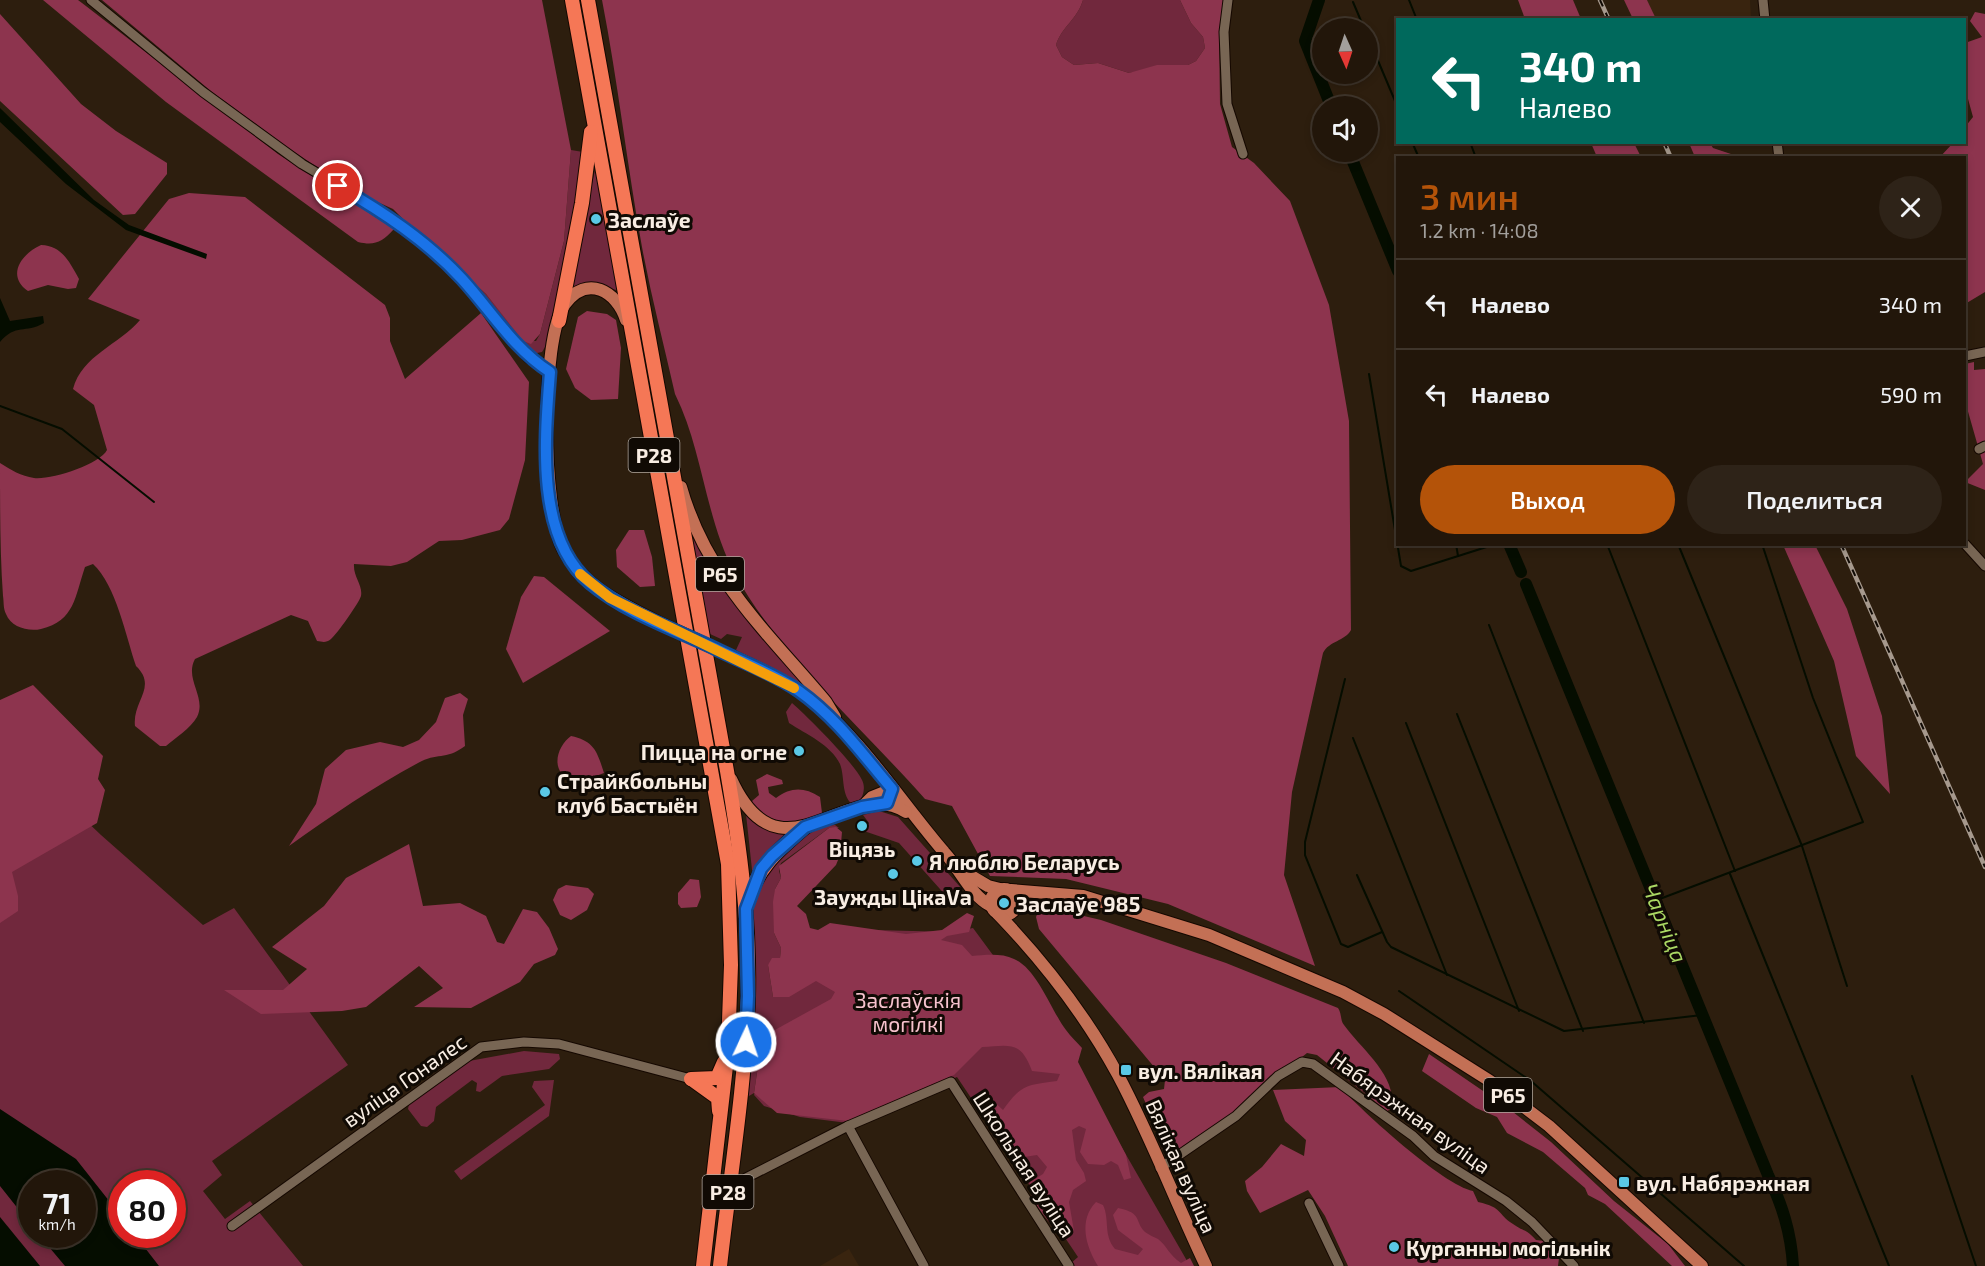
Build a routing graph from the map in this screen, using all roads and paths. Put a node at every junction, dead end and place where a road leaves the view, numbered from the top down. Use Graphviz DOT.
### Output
graph roads {
  1 [pos="91,0"];
  2 [pos="572,0"];
  3 [pos="588,0"];
  4 [pos="1228,0"];
  5 [pos="1763,0"];
  6 [pos="1764,18"];
  7 [pos="592,109"];
  8 [pos="1243,154"];
  9 [pos="558,321"];
  10 [pos="633,343"];
  11 [pos="1985,352"];
  12 [pos="1966,356"];
  13 [pos="550,372"];
  14 [pos="670,449"];
  15 [pos="1966,545"];
  16 [pos="1985,566"];
  17 [pos="844,732"];
  18 [pos="875,769"];
  19 [pos="727,771"];
  20 [pos="892,789"];
  21 [pos="872,797"];
  22 [pos="887,803"];
  23 [pos="862,807"];
  24 [pos="915,818"];
  25 [pos="805,827"];
  26 [pos="959,869"];
  27 [pos="1006,890"];
  28 [pos="1056,892"];
  29 [pos="1017,906"];
  30 [pos="746,909"];
  31 [pos="995,910"];
  32 [pos="1018,935"];
  33 [pos="728,1048"];
  34 [pos="691,1079"];
  35 [pos="721,1120"];
  36 [pos="848,1126"];
  37 [pos="1160,1168"];
  38 [pos="746,1178"];
  39 [pos="1309,1203"];
  40 [pos="232,1226"];
  41 [pos="704,1266"];
  42 [pos="720,1266"];
  43 [pos="924,1266"];
  44 [pos="1068,1266"];
  45 [pos="1206,1266"];
  46 [pos="1339,1266"];
  47 [pos="1574,1266"];
  48 [pos="1702,1266"];
  1 -- 13 [label="street"];
  2 -- 7 [label="highway, Р28"];
  3 -- 14 [label="highway, Р28"];
  4 -- 8 [label="street"];
  5 -- 6 [label="street"];
  7 -- 9 [label="highway, Р65"];
  7 -- 10 [label="highway, Р28"];
  9 -- 10 [label="main road, Р65"];
  9 -- 13 [label="main road, Р65"];
  10 -- 33 [label="highway, Р28"];
  11 -- 12 [label="street"];
  13 -- 17 [label="main road, Р65, bridge"];
  14 -- 17 [label="main road, Р65"];
  14 -- 19 [label="highway, Р28"];
  15 -- 16 [label="street"];
  17 -- 18 [label="main road, Р65"];
  18 -- 20 [label="main road, Р65"];
  18 -- 21 [label="main road"];
  19 -- 25 [label="main road"];
  19 -- 30 [label="highway, Р28"];
  20 -- 21 [label="main road"];
  20 -- 22 [label="main road"];
  20 -- 24 [label="main road, Р65"];
  21 -- 23 [label="main road"];
  22 -- 23 [label="main road"];
  22 -- 24 [label="main road"];
  23 -- 25 [label="main road"];
  24 -- 26 [label="main road, Р65"];
  25 -- 30 [label="highway"];
  26 -- 27 [label="main road, Р65"];
  26 -- 31 [label="main road, Р65"];
  27 -- 28 [label="main road, Р65"];
  27 -- 29 [label="main road"];
  27 -- 31 [label="main road"];
  28 -- 29 [label="main road, Р65"];
  28 -- 48 [label="main road, Р65"];
  29 -- 31 [label="main road, Р65"];
  29 -- 32 [label="main road"];
  30 -- 42 [label="highway, Р28"];
  31 -- 32 [label="main road, Вялікая вуліца"];
  32 -- 37 [label="main road, Вялікая вуліца"];
  33 -- 34 [label="highway"];
  33 -- 35 [label="highway, Р28"];
  34 -- 35 [label="highway"];
  34 -- 40 [label="street, вуліца Гоналес"];
  35 -- 41 [label="highway, Р28"];
  36 -- 38 [label="street"];
  36 -- 43 [label="street"];
  36 -- 44 [label="street, Школьная вуліца"];
  37 -- 45 [label="main road, Вялікая вуліца"];
  37 -- 47 [label="street, Набярэжная вуліца"];
  39 -- 46 [label="street"];
}
